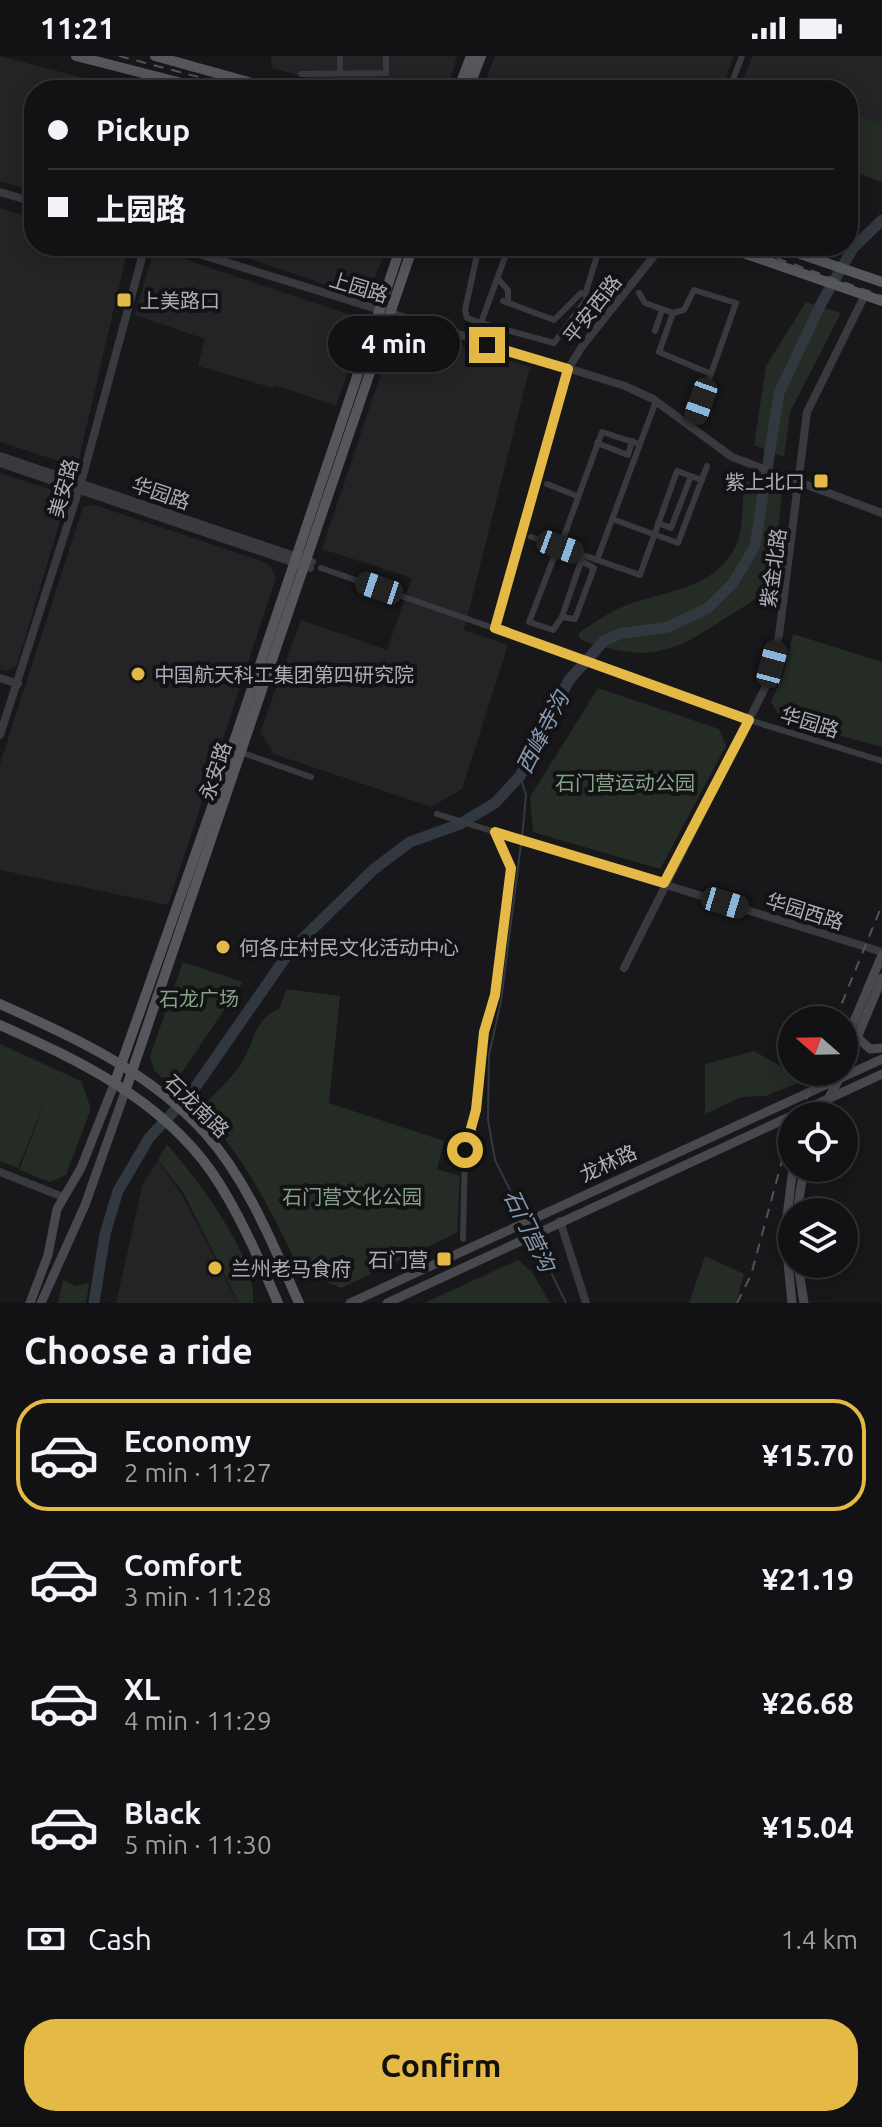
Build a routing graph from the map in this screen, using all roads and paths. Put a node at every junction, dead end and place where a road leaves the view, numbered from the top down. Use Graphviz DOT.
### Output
graph roads {
  1 [pos="76,56"];
  2 [pos="155,56"];
  3 [pos="340,56"];
  4 [pos="386,56"];
  5 [pos="471,56"];
  6 [pos="481,56"];
  7 [pos="742,56"];
  8 [pos="193,61"];
  9 [pos="340,73"];
  10 [pos="301,74"];
  11 [pos="163,80"];
  12 [pos="248,80"];
  13 [pos="462,80"];
  14 [pos="472,80"];
  15 [pos="733,80"];
  16 [pos="0,192"];
  17 [pos="24,199"];
  18 [pos="142,256"];
  19 [pos="206,256"];
  20 [pos="398,256"];
  21 [pos="409,256"];
  22 [pos="477,256"];
  23 [pos="506,256"];
  24 [pos="597,256"];
  25 [pos="654,256"];
  26 [pos="752,256"];
  27 [pos="808,256"];
  28 [pos="498,279"];
  29 [pos="882,282"];
  30 [pos="639,293"];
  31 [pos="587,295"];
  32 [pos="865,295"];
  33 [pos="744,299"];
  34 [pos="882,301"];
  35 [pos="736,303"];
  36 [pos="614,306"];
  37 [pos="662,310"];
  38 [pos="384,312"];
  39 [pos="673,313"];
  40 [pos="481,323"];
  41 [pos="655,331"];
  42 [pos="568,369"];
  43 [pos="711,374"];
  44 [pos="656,401"];
  45 [pos="691,428"];
  46 [pos="597,443"];
  47 [pos="636,443"];
  48 [pos="0,456"];
  49 [pos="0,463"];
  50 [pos="707,466"];
  51 [pos="691,476"];
  52 [pos="702,480"];
  53 [pos="547,484"];
  54 [pos="801,484"];
  55 [pos="80,487"];
  56 [pos="577,496"];
  57 [pos="882,513"];
  58 [pos="612,519"];
  59 [pos="658,523"];
  60 [pos="654,534"];
  61 [pos="531,537"];
  62 [pos="558,542"];
  63 [pos="580,557"];
  64 [pos="597,560"];
  65 [pos="304,563"];
  66 [pos="321,568"];
  67 [pos="562,617"];
  68 [pos="495,628"];
  69 [pos="568,654"];
  70 [pos="0,678"];
  71 [pos="18,684"];
  72 [pos="749,720"];
  73 [pos="0,735"];
  74 [pos="240,752"];
  75 [pos="882,761"];
  76 [pos="311,777"];
  77 [pos="437,814"];
  78 [pos="495,832"];
  79 [pos="534,844"];
  80 [pos="664,883"];
  81 [pos="882,953"];
  82 [pos="624,968"];
  83 [pos="882,978"];
  84 [pos="0,1004"];
  85 [pos="858,1011"];
  86 [pos="0,1025"];
  87 [pos="858,1038"];
  88 [pos="91,1048"];
  89 [pos="882,1048"];
  90 [pos="882,1059"];
  91 [pos="82,1064"];
  92 [pos="858,1067"];
  93 [pos="127,1068"];
  94 [pos="882,1074"];
  95 [pos="115,1082"];
  96 [pos="823,1086"];
  97 [pos="834,1086"];
  98 [pos="126,1089"];
  99 [pos="168,1098"];
  100 [pos="829,1099"];
  101 [pos="819,1102"];
  102 [pos="827,1102"];
  103 [pos="155,1112"];
  104 [pos="778,1120"];
  105 [pos="0,1172"];
  106 [pos="791,1182"];
  107 [pos="63,1197"];
  108 [pos="560,1221"];
  109 [pos="463,1239"];
  110 [pos="282,1265"];
  111 [pos="264,1270"];
  112 [pos="800,1278"];
  113 [pos="30,1303"];
  114 [pos="41,1303"];
  115 [pos="278,1303"];
  116 [pos="299,1303"];
  117 [pos="350,1303"];
  118 [pos="387,1303"];
  119 [pos="586,1303"];
  120 [pos="792,1303"];
  121 [pos="804,1303"];
  1 -- 11 [label="main road"];
  2 -- 8 [label="main road"];
  3 -- 9 [label="street"];
  4 -- 9 [label="street"];
  5 -- 13 [label="main road"];
  6 -- 14 [label="main road"];
  7 -- 15 [label="street"];
  8 -- 12 [label="main road"];
  9 -- 10 [label="street"];
  16 -- 17 [label="street"];
  18 -- 55 [label="street, 美安路"];
  19 -- 38 [label="street, 上园路"];
  20 -- 38 [label="main road, 永安路"];
  21 -- 38 [label="main road, 永安路"];
  22 -- 40 [label="street"];
  23 -- 28 [label="street"];
  24 -- 31 [label="street"];
  25 -- 36 [label="street, 平安西路"];
  26 -- 32 [label="main road"];
  27 -- 29 [label="main road"];
  28 -- 31 [label="street"];
  28 -- 40 [label="street"];
  30 -- 37 [label="street"];
  31 -- 36 [label="street"];
  31 -- 40 [label="street"];
  32 -- 34 [label="main road"];
  32 -- 54 [label="street, 紫金北路"];
  33 -- 35 [label="street"];
  35 -- 39 [label="street"];
  35 -- 43 [label="street"];
  36 -- 42 [label="street, 平安西路"];
  37 -- 39 [label="street"];
  37 -- 41 [label="street"];
  38 -- 42 [label="street, 上园路"];
  38 -- 65 [label="main road, 永安路"];
  39 -- 43 [label="street"];
  42 -- 44 [label="street, 上园路"];
  42 -- 68 [label="street, 平安西路"];
  43 -- 45 [label="street"];
  44 -- 45 [label="street, 上园路"];
  44 -- 47 [label="street"];
  45 -- 54 [label="street, 上园路"];
  46 -- 47 [label="street"];
  46 -- 47 [label="street"];
  46 -- 56 [label="street"];
  47 -- 58 [label="street"];
  48 -- 55 [label="street, 华园路"];
  49 -- 55 [label="street, 华园路"];
  50 -- 52 [label="street"];
  51 -- 52 [label="street"];
  51 -- 59 [label="street"];
  51 -- 59 [label="street"];
  52 -- 60 [label="street"];
  53 -- 56 [label="street"];
  54 -- 57 [label="street, 上园路"];
  54 -- 72 [label="street, 紫金北路"];
  55 -- 65 [label="street, 华园路"];
  55 -- 71 [label="street, 美安路"];
  56 -- 62 [label="street"];
  58 -- 60 [label="street"];
  58 -- 64 [label="street"];
  59 -- 60 [label="street"];
  60 -- 64 [label="street"];
  61 -- 62 [label="street"];
  62 -- 63 [label="street"];
  62 -- 67 [label="street"];
  63 -- 64 [label="street"];
  63 -- 67 [label="street"];
  63 -- 67 [label="street"];
  65 -- 74 [label="main road, 永安路"];
  65 -- 93 [label="main road, 永安路"];
  66 -- 68 [label="street, 华园路"];
  68 -- 69 [label="street, 华园路"];
  69 -- 72 [label="street, 华园路"];
  70 -- 71 [label="street"];
  71 -- 73 [label="street, 美安路"];
  72 -- 75 [label="street, 华园路"];
  72 -- 80 [label="street, 紫金北路"];
  74 -- 76 [label="street"];
  74 -- 93 [label="main road, 永安路"];
  77 -- 78 [label="street"];
  78 -- 79 [label="street"];
  78 -- 109 [label="street"];
  79 -- 80 [label="street, 华园西路"];
  80 -- 81 [label="street, 华园西路"];
  80 -- 82 [label="street, 紫金北路"];
  81 -- 85 [label="main road"];
  83 -- 87 [label="main road"];
  84 -- 88 [label="main road, 石龙南路"];
  86 -- 91 [label="main road, 石龙南路"];
  87 -- 89 [label="main road"];
  88 -- 91 [label="main road"];
  88 -- 93 [label="main road, 石龙南路"];
  90 -- 92 [label="main road, 龙林路"];
  91 -- 95 [label="main road, 石龙南路"];
  93 -- 95 [label="main road, 永安路"];
  93 -- 98 [label="main road, 永安路"];
  93 -- 99 [label="main road, 石龙南路"];
  94 -- 100 [label="main road, 龙林路"];
  95 -- 98 [label="main road, 石龙南路"];
  95 -- 107 [label="main road"];
  96 -- 117 [label="main road, 龙林路"];
  97 -- 100 [label="main road"];
  98 -- 103 [label="main road, 石龙南路"];
  98 -- 114 [label="main road, 永安路"];
  99 -- 103 [label="main road"];
  99 -- 110 [label="main road, 石龙南路"];
  100 -- 101 [label="main road, 龙林路"];
  100 -- 102 [label="main road"];
  103 -- 111 [label="main road, 石龙南路"];
  104 -- 108 [label="main road, 龙林路"];
  105 -- 107 [label="street"];
  106 -- 120 [label="main road"];
  107 -- 113 [label="main road"];
  108 -- 118 [label="main road, 龙林路"];
  108 -- 119 [label="street"];
  110 -- 111 [label="main road"];
  110 -- 116 [label="main road, 石龙南路"];
  111 -- 115 [label="main road, 石龙南路"];
  112 -- 121 [label="main road"];
}
